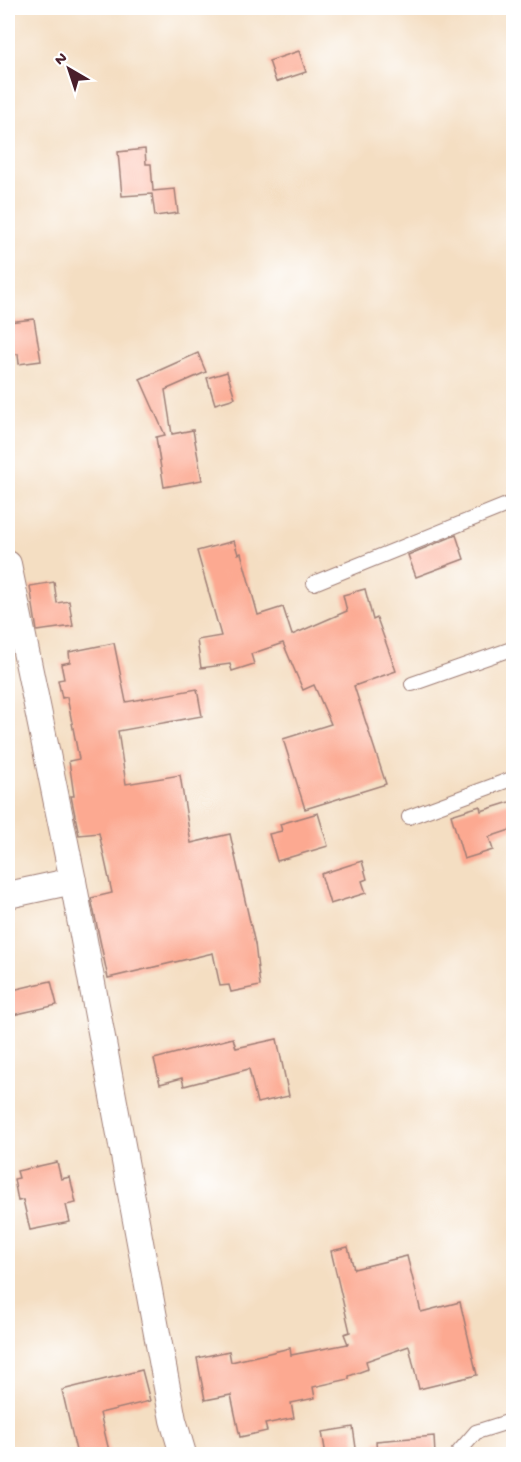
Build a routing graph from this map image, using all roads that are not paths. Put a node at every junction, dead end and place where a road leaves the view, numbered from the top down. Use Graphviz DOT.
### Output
graph roads {
  1 [pos="513,502"];
  2 [pos="8,564"];
  3 [pos="314,583"];
  4 [pos="513,648"];
  5 [pos="412,684"];
  6 [pos="513,778"];
  7 [pos="409,816"];
  8 [pos="73,881"];
  9 [pos="8,895"];
  10 [pos="513,1420"];
  11 [pos="183,1455"];
  12 [pos="457,1455"];
  1 -- 3 [label="lane"];
  2 -- 8 [label="street"];
  4 -- 5 [label="lane"];
  6 -- 7 [label="lane"];
  8 -- 9 [label="street"];
  8 -- 11 [label="street"];
  10 -- 12 [label="lane"];
}
